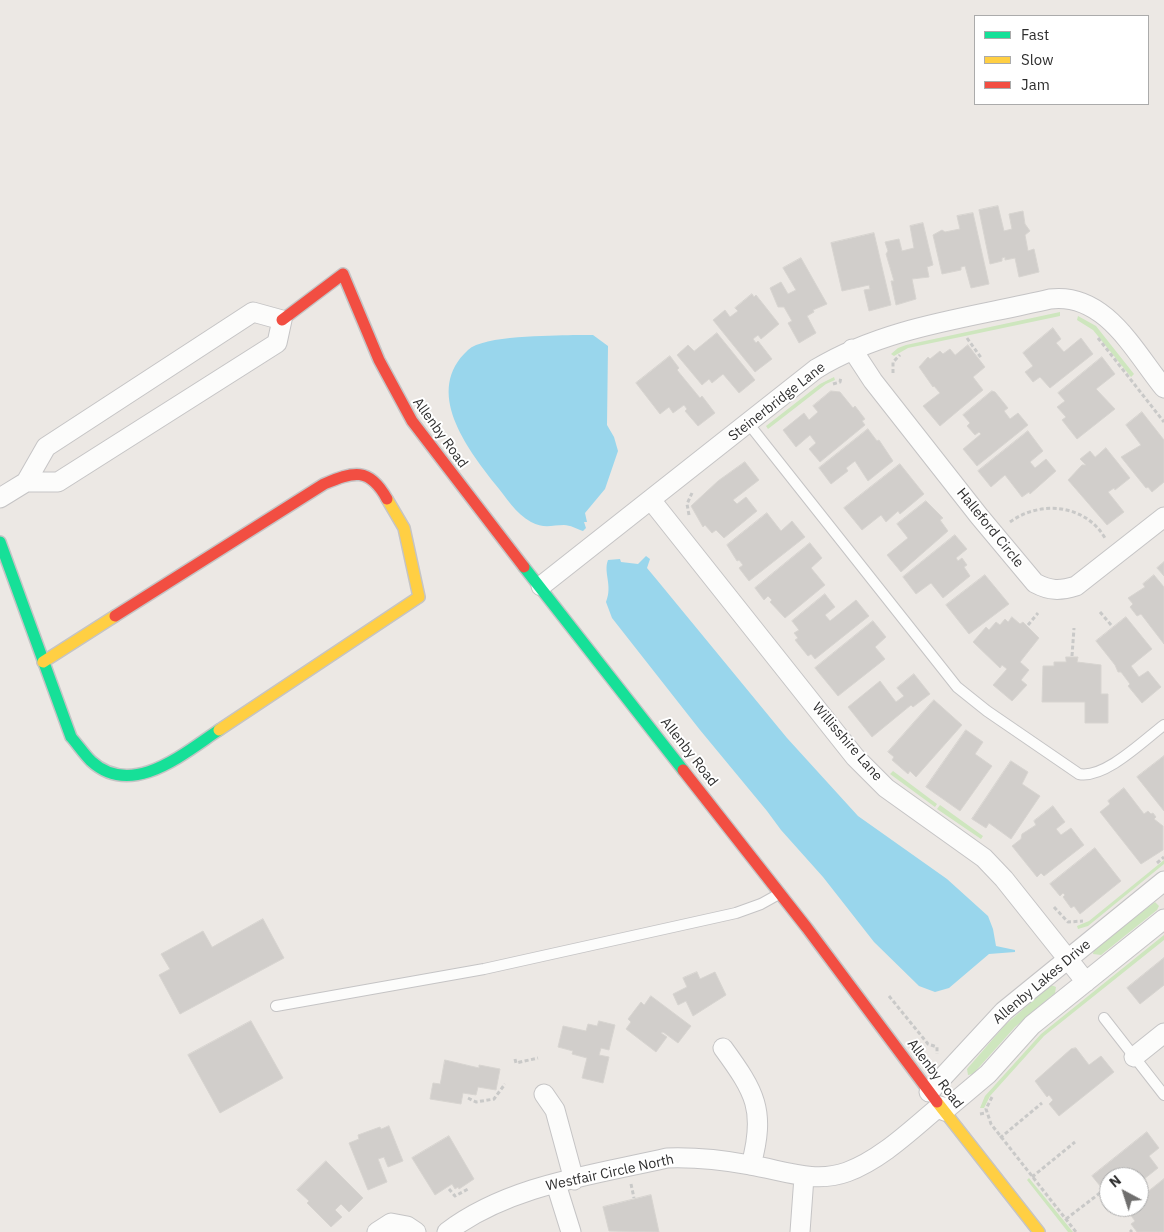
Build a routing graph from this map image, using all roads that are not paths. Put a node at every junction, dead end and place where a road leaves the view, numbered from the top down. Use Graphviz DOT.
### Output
graph roads {
  1 [pos="282,320"];
  2 [pos="852,350"];
  3 [pos="1164,388"];
  4 [pos="748,423"];
  5 [pos="26,482"];
  6 [pos="0,498"];
  7 [pos="651,500"];
  8 [pos="1164,517"];
  9 [pos="0,542"];
  10 [pos="541,586"];
  11 [pos="43,662"];
  12 [pos="1164,725"];
  13 [pos="1164,881"];
  14 [pos="780,894"];
  15 [pos="1164,919"];
  16 [pos="1067,959"];
  17 [pos="1086,982"];
  18 [pos="276,1006"];
  19 [pos="1104,1018"];
  20 [pos="1164,1033"];
  21 [pos="723,1048"];
  22 [pos="1134,1057"];
  23 [pos="544,1094"];
  24 [pos="1164,1095"];
  25 [pos="938,1103"];
  26 [pos="751,1165"];
  27 [pos="804,1177"];
  28 [pos="565,1182"];
  29 [pos="377,1232"];
  30 [pos="416,1232"];
  31 [pos="447,1232"];
  32 [pos="571,1232"];
  33 [pos="800,1232"];
  34 [pos="1040,1232"];
  1 -- 5 [label="street"];
  1 -- 5 [label="street"];
  1 -- 10 [label="street, Allenby Road"];
  2 -- 3 [label="street, Steinerbridge Lane"];
  2 -- 4 [label="street, Steinerbridge Lane"];
  2 -- 8 [label="street, Halleford Circle"];
  4 -- 7 [label="street, Steinerbridge Lane"];
  4 -- 12 [label="lane"];
  5 -- 6 [label="street"];
  7 -- 10 [label="street, Steinerbridge Lane"];
  7 -- 16 [label="street, Willisshire Lane"];
  9 -- 11 [label="street"];
  10 -- 14 [label="street, Allenby Road"];
  11 -- 11 [label="street"];
  13 -- 16 [label="street, Allenby Lakes Drive"];
  14 -- 18 [label="lane"];
  14 -- 25 [label="street, Allenby Road"];
  15 -- 17 [label="street, Allenby Lakes Drive"];
  16 -- 17 [label="street, Willisshire Lane"];
  16 -- 25 [label="street, Allenby Lakes Drive"];
  17 -- 25 [label="street, Allenby Lakes Drive"];
  19 -- 22 [label="lane"];
  20 -- 22 [label="street"];
  21 -- 26 [label="street"];
  22 -- 24 [label="lane"];
  23 -- 28 [label="street"];
  25 -- 27 [label="street, Westfair Circle North"];
  25 -- 34 [label="street, Allenby Road"];
  26 -- 27 [label="street, Westfair Circle North"];
  26 -- 28 [label="street, Westfair Circle North"];
  27 -- 33 [label="street"];
  28 -- 31 [label="street, Westfair Circle North"];
  28 -- 32 [label="street"];
  29 -- 30 [label="street"];
}
